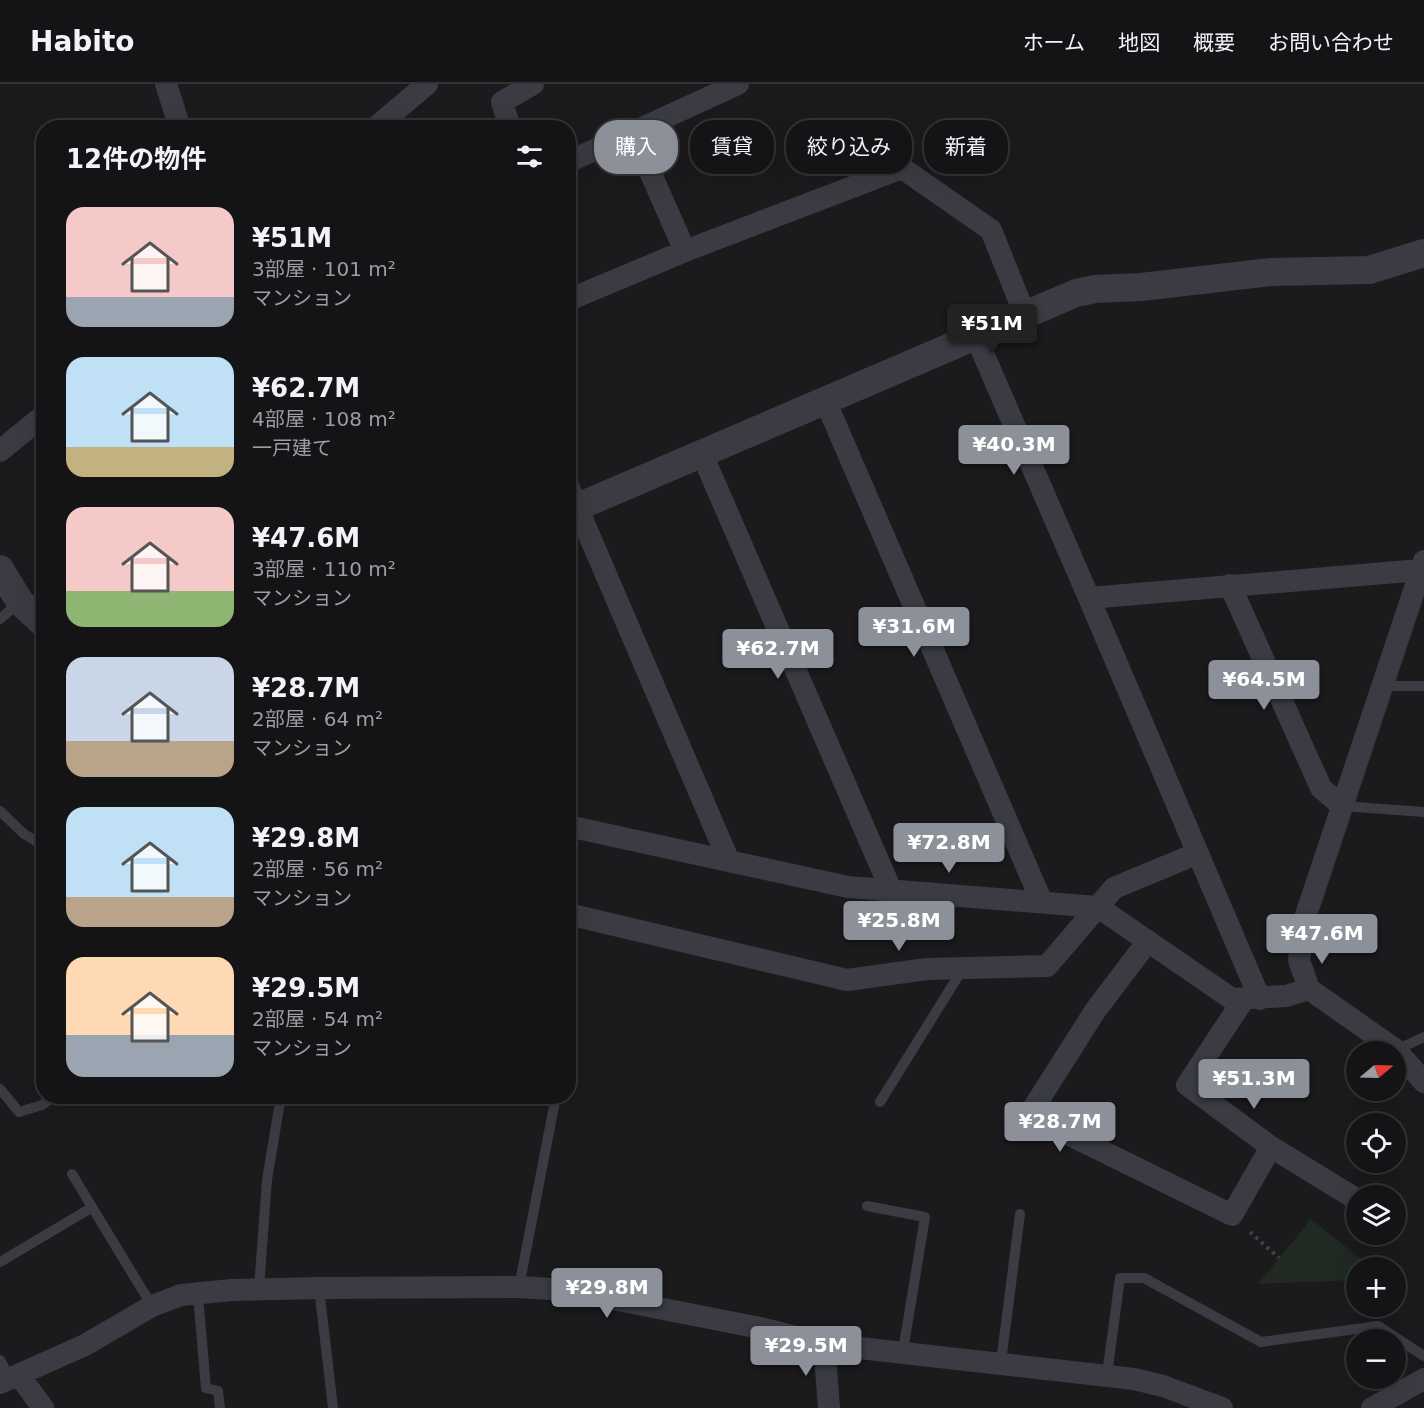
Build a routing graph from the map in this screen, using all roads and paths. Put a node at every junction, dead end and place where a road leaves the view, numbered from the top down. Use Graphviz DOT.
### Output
graph roads {
  1 [pos="166,84"];
  2 [pos="427,84"];
  3 [pos="533,84"];
  4 [pos="738,84"];
  5 [pos="177,120"];
  6 [pos="384,120"];
  7 [pos="508,120"];
  8 [pos="661,120"];
  9 [pos="594,150"];
  10 [pos="576,158"];
  11 [pos="651,174"];
  12 [pos="685,251"];
  13 [pos="1424,253"];
  14 [pos="576,297"];
  15 [pos="1025,315"];
  16 [pos="976,337"];
  17 [pos="825,400"];
  18 [pos="36,422"];
  19 [pos="0,451"];
  20 [pos="702,454"];
  21 [pos="576,499"];
  22 [pos="576,512"];
  23 [pos="1422,566"];
  24 [pos="0,569"];
  25 [pos="1230,585"];
  26 [pos="1089,598"];
  27 [pos="10,610"];
  28 [pos="36,621"];
  29 [pos="1382,686"];
  30 [pos="1424,686"];
  31 [pos="1342,806"];
  32 [pos="0,811"];
  33 [pos="1424,812"];
  34 [pos="576,828"];
  35 [pos="36,841"];
  36 [pos="1198,852"];
  37 [pos="728,859"];
  38 [pos="891,890"];
  39 [pos="1041,900"];
  40 [pos="1098,907"];
  41 [pos="576,916"];
  42 [pos="1148,941"];
  43 [pos="962,970"];
  44 [pos="1309,989"];
  45 [pos="1252,999"];
  46 [pos="1424,1037"];
  47 [pos="1382,1041"];
  48 [pos="1406,1045"];
  49 [pos="1406,1062"];
  50 [pos="1424,1082"];
  51 [pos="0,1089"];
  52 [pos="880,1102"];
  53 [pos="43,1104"];
  54 [pos="280,1104"];
  55 [pos="554,1104"];
  56 [pos="1271,1147"];
  57 [pos="72,1174"];
  58 [pos="1346,1193"];
  59 [pos="867,1206"];
  60 [pos="92,1208"];
  61 [pos="1020,1214"];
  62 [pos="1232,1215"];
  63 [pos="1279,1258"];
  64 [pos="0,1262"];
  65 [pos="519,1287"];
  66 [pos="259,1288"];
  67 [pos="319,1288"];
  68 [pos="198,1295"];
  69 [pos="152,1306"];
  70 [pos="824,1344"];
  71 [pos="903,1352"];
  72 [pos="1424,1356"];
  73 [pos="1001,1362"];
  74 [pos="7,1374"];
  75 [pos="1107,1374"];
  76 [pos="1424,1379"];
  77 [pos="43,1408"];
  78 [pos="220,1408"];
  79 [pos="333,1408"];
  80 [pos="828,1408"];
  81 [pos="1222,1408"];
  82 [pos="1372,1408"];
  1 -- 5 [label="street"];
  2 -- 6 [label="street"];
  3 -- 7 [label="street"];
  4 -- 8 [label="street"];
  9 -- 10 [label="street"];
  11 -- 12 [label="street"];
  12 -- 14 [label="street"];
  12 -- 15 [label="street"];
  13 -- 15 [label="street"];
  15 -- 16 [label="street"];
  16 -- 17 [label="street"];
  16 -- 26 [label="street"];
  17 -- 20 [label="street"];
  17 -- 39 [label="street"];
  18 -- 19 [label="street"];
  20 -- 21 [label="street"];
  20 -- 38 [label="street"];
  22 -- 37 [label="street"];
  23 -- 25 [label="street"];
  23 -- 29 [label="street"];
  24 -- 27 [label="street"];
  25 -- 26 [label="street"];
  25 -- 31 [label="street"];
  26 -- 36 [label="street"];
  27 -- 28 [label="street"];
  29 -- 30 [label="lane"];
  29 -- 31 [label="street"];
  31 -- 33 [label="lane"];
  31 -- 44 [label="street"];
  32 -- 35 [label="lane"];
  34 -- 37 [label="street"];
  36 -- 40 [label="street"];
  36 -- 45 [label="street"];
  37 -- 38 [label="street"];
  38 -- 39 [label="street"];
  39 -- 40 [label="street"];
  40 -- 42 [label="street"];
  40 -- 43 [label="street"];
  41 -- 43 [label="street"];
  42 -- 45 [label="street"];
  42 -- 62 [label="street"];
  43 -- 52 [label="lane"];
  44 -- 45 [label="street"];
  44 -- 47 [label="street"];
  45 -- 56 [label="street"];
  46 -- 48 [label="lane"];
  49 -- 50 [label="street"];
  51 -- 53 [label="lane"];
  54 -- 66 [label="lane"];
  55 -- 65 [label="lane"];
  56 -- 58 [label="street"];
  56 -- 62 [label="street"];
  57 -- 60 [label="lane"];
  59 -- 71 [label="lane"];
  60 -- 64 [label="lane"];
  60 -- 69 [label="lane"];
  61 -- 73 [label="lane"];
  62 -- 63 [label="path"];
  65 -- 67 [label="street"];
  65 -- 70 [label="street"];
  66 -- 67 [label="street"];
  66 -- 68 [label="street"];
  67 -- 79 [label="lane"];
  68 -- 69 [label="street"];
  68 -- 78 [label="lane"];
  69 -- 74 [label="street"];
  70 -- 71 [label="street"];
  70 -- 80 [label="street"];
  71 -- 73 [label="street"];
  72 -- 75 [label="lane"];
  73 -- 75 [label="street"];
  74 -- 77 [label="street"];
  75 -- 81 [label="street"];
  76 -- 82 [label="street"];
}
